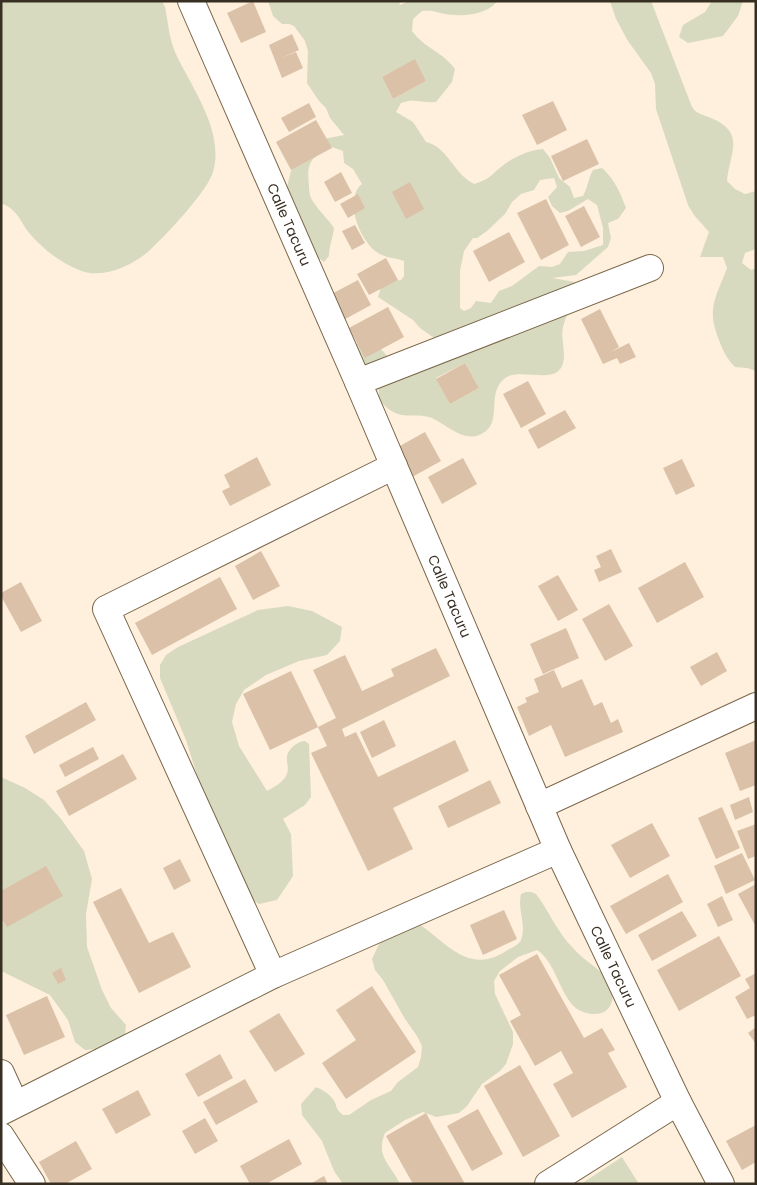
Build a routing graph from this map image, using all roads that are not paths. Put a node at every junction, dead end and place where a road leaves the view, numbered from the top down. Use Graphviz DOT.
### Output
graph roads {
  1 [pos="191,1"];
  2 [pos="650,268"];
  3 [pos="358,382"];
  4 [pos="394,466"];
  5 [pos="756,706"];
  6 [pos="539,806"];
  7 [pos="558,850"];
  8 [pos="273,975"];
  9 [pos="1,1073"];
  10 [pos="678,1102"];
  11 [pos="8,1108"];
  12 [pos="1,1136"];
  13 [pos="32,1184"];
  14 [pos="548,1184"];
  15 [pos="721,1184"];
  1 -- 3 [label="street, Calle Tacuru"];
  2 -- 3 [label="street"];
  3 -- 4 [label="street, Calle Tacuru"];
  4 -- 6 [label="street, Calle Tacuru"];
  4 -- 8 [label="street"];
  5 -- 6 [label="street"];
  6 -- 7 [label="street, Calle Tacuru"];
  7 -- 8 [label="street"];
  7 -- 10 [label="street, Calle Tacuru"];
  8 -- 11 [label="street"];
  9 -- 11 [label="street"];
  10 -- 14 [label="street"];
  10 -- 15 [label="street, Calle Tacuru"];
  12 -- 13 [label="street"];
}
